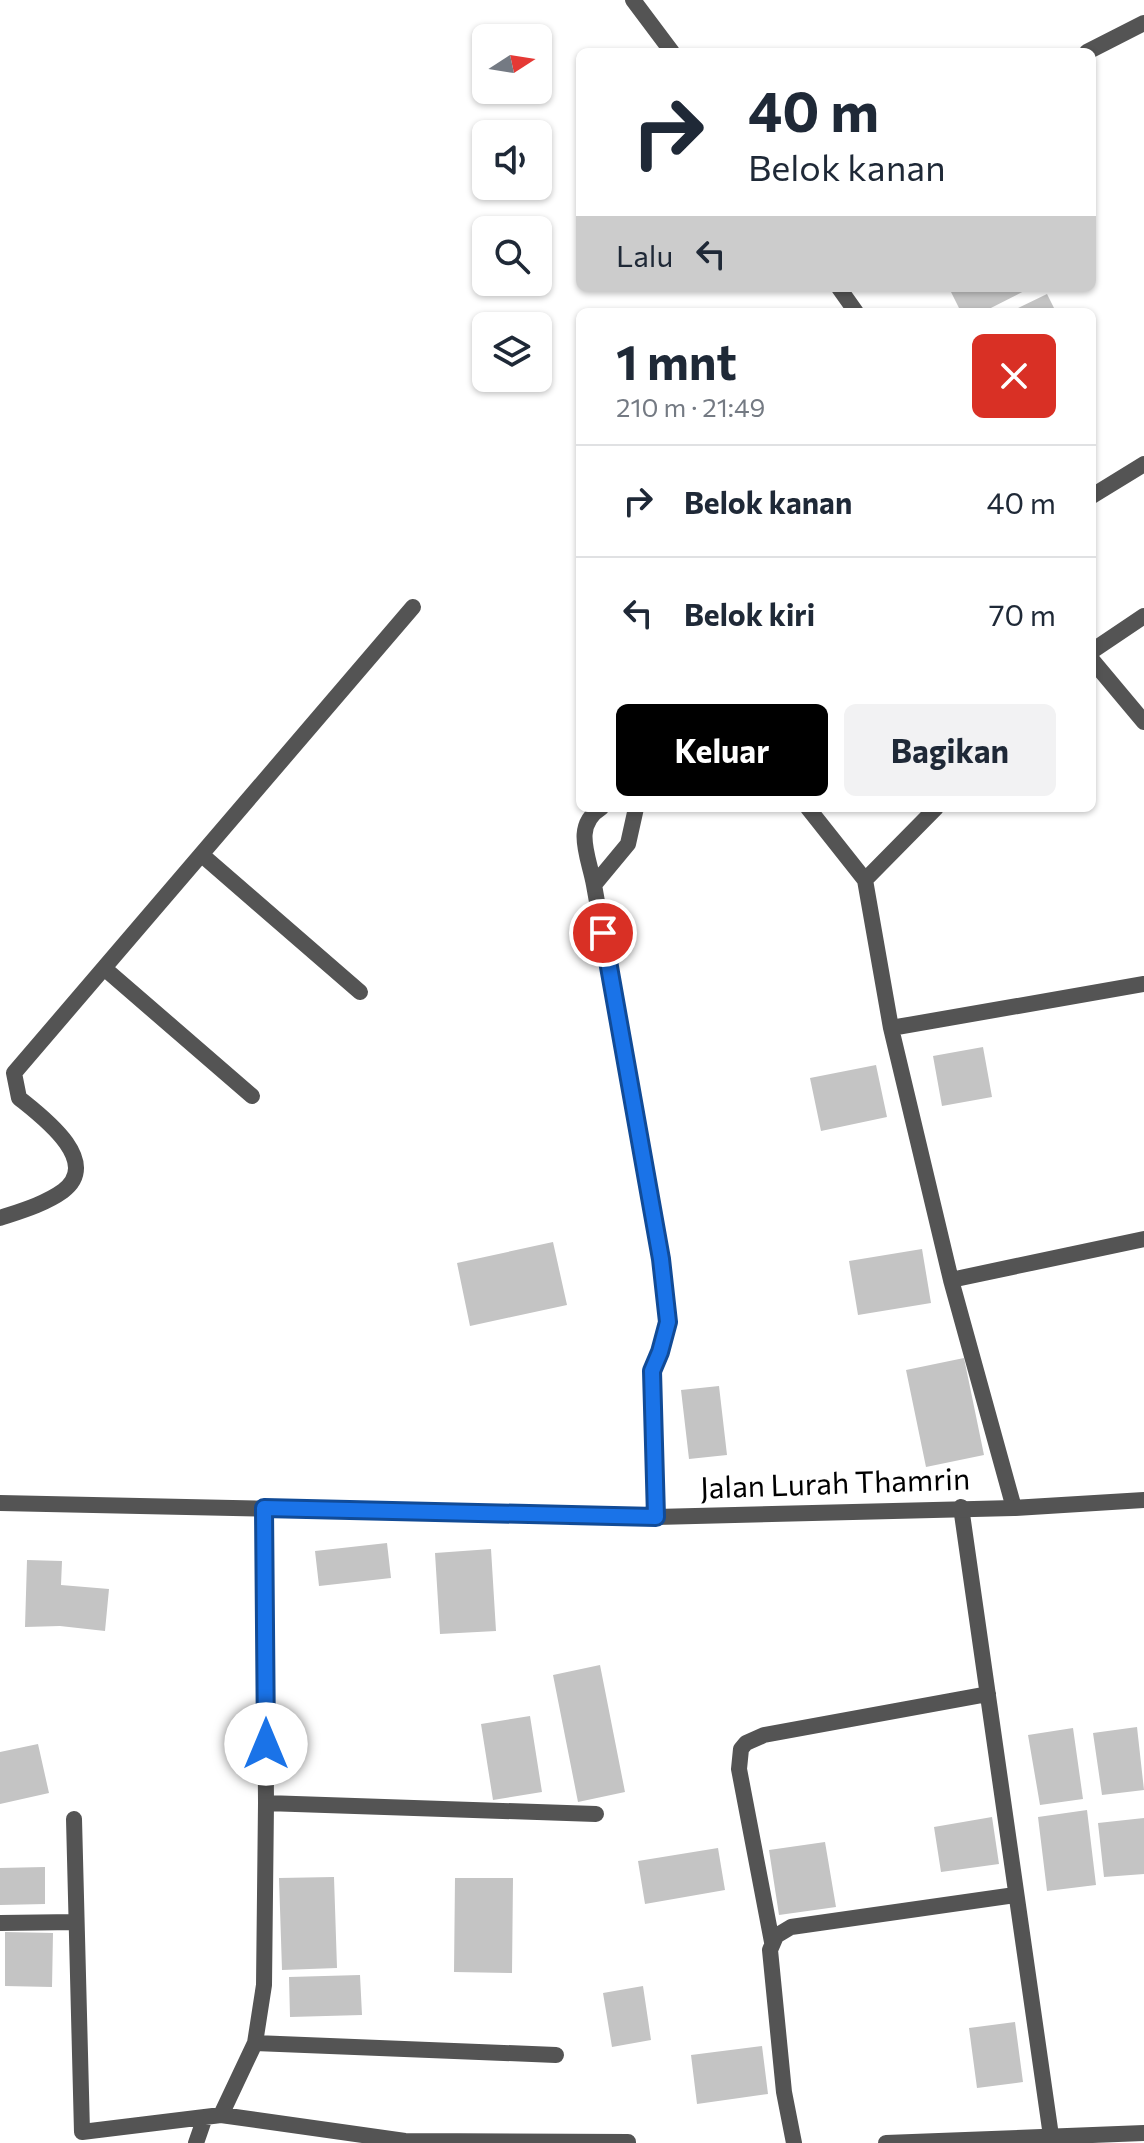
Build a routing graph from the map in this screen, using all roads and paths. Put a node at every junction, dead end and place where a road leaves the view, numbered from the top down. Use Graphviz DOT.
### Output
graph roads {
  1 [pos="633,0"];
  2 [pos="1144,23"];
  3 [pos="669,48"];
  4 [pos="1095,48"];
  5 [pos="1144,464"];
  6 [pos="1096,494"];
  7 [pos="413,607"];
  8 [pos="1144,616"];
  9 [pos="1096,648"];
  10 [pos="1096,665"];
  11 [pos="1144,722"];
  12 [pos="594,812"];
  13 [pos="635,812"];
  14 [pos="811,812"];
  15 [pos="932,812"];
  16 [pos="202,855"];
  17 [pos="865,880"];
  18 [pos="594,885"];
  19 [pos="104,968"];
  20 [pos="1144,984"];
  21 [pos="360,992"];
  22 [pos="891,1028"];
  23 [pos="252,1096"];
  24 [pos="0,1218"];
  25 [pos="1144,1239"];
  26 [pos="951,1280"];
  27 [pos="1144,1500"];
  28 [pos="0,1503"];
  29 [pos="961,1507"];
  30 [pos="264,1508"];
  31 [pos="1014,1508"];
  32 [pos="656,1517"];
  33 [pos="988,1694"];
  34 [pos="266,1803"];
  35 [pos="596,1814"];
  36 [pos="74,1819"];
  37 [pos="1015,1895"];
  38 [pos="76,1922"];
  39 [pos="0,1923"];
  40 [pos="772,1942"];
  41 [pos="255,2043"];
  42 [pos="556,2055"];
  43 [pos="213,2116"];
  44 [pos="1144,2133"];
  45 [pos="1051,2136"];
  46 [pos="628,2142"];
  47 [pos="196,2143"];
  48 [pos="794,2143"];
  49 [pos="886,2143"];
  1 -- 3 [label="street"];
  2 -- 4 [label="street"];
  5 -- 6 [label="street"];
  7 -- 16 [label="street"];
  8 -- 9 [label="street"];
  10 -- 11 [label="street"];
  12 -- 18 [label="street"];
  13 -- 18 [label="street"];
  14 -- 17 [label="street"];
  15 -- 17 [label="street"];
  16 -- 19 [label="street"];
  16 -- 21 [label="street"];
  17 -- 22 [label="street"];
  18 -- 32 [label="street"];
  19 -- 23 [label="street"];
  19 -- 24 [label="street"];
  20 -- 22 [label="street"];
  22 -- 26 [label="street"];
  25 -- 26 [label="street"];
  26 -- 31 [label="street"];
  27 -- 31 [label="street, Jalan Lurah Thamrin"];
  28 -- 30 [label="street, Jalan Lurah Thamrin"];
  29 -- 31 [label="street, Jalan Lurah Thamrin"];
  29 -- 32 [label="street, Jalan Lurah Thamrin"];
  29 -- 33 [label="street"];
  30 -- 32 [label="street, Jalan Lurah Thamrin"];
  30 -- 34 [label="street"];
  33 -- 37 [label="street"];
  33 -- 40 [label="street"];
  34 -- 35 [label="street"];
  34 -- 41 [label="street"];
  36 -- 38 [label="street"];
  37 -- 40 [label="street"];
  37 -- 45 [label="street"];
  38 -- 39 [label="street"];
  38 -- 43 [label="street"];
  40 -- 48 [label="street"];
  41 -- 42 [label="street"];
  41 -- 43 [label="street"];
  43 -- 46 [label="street"];
  43 -- 47 [label="street"];
  44 -- 45 [label="street"];
  45 -- 49 [label="street"];
}
